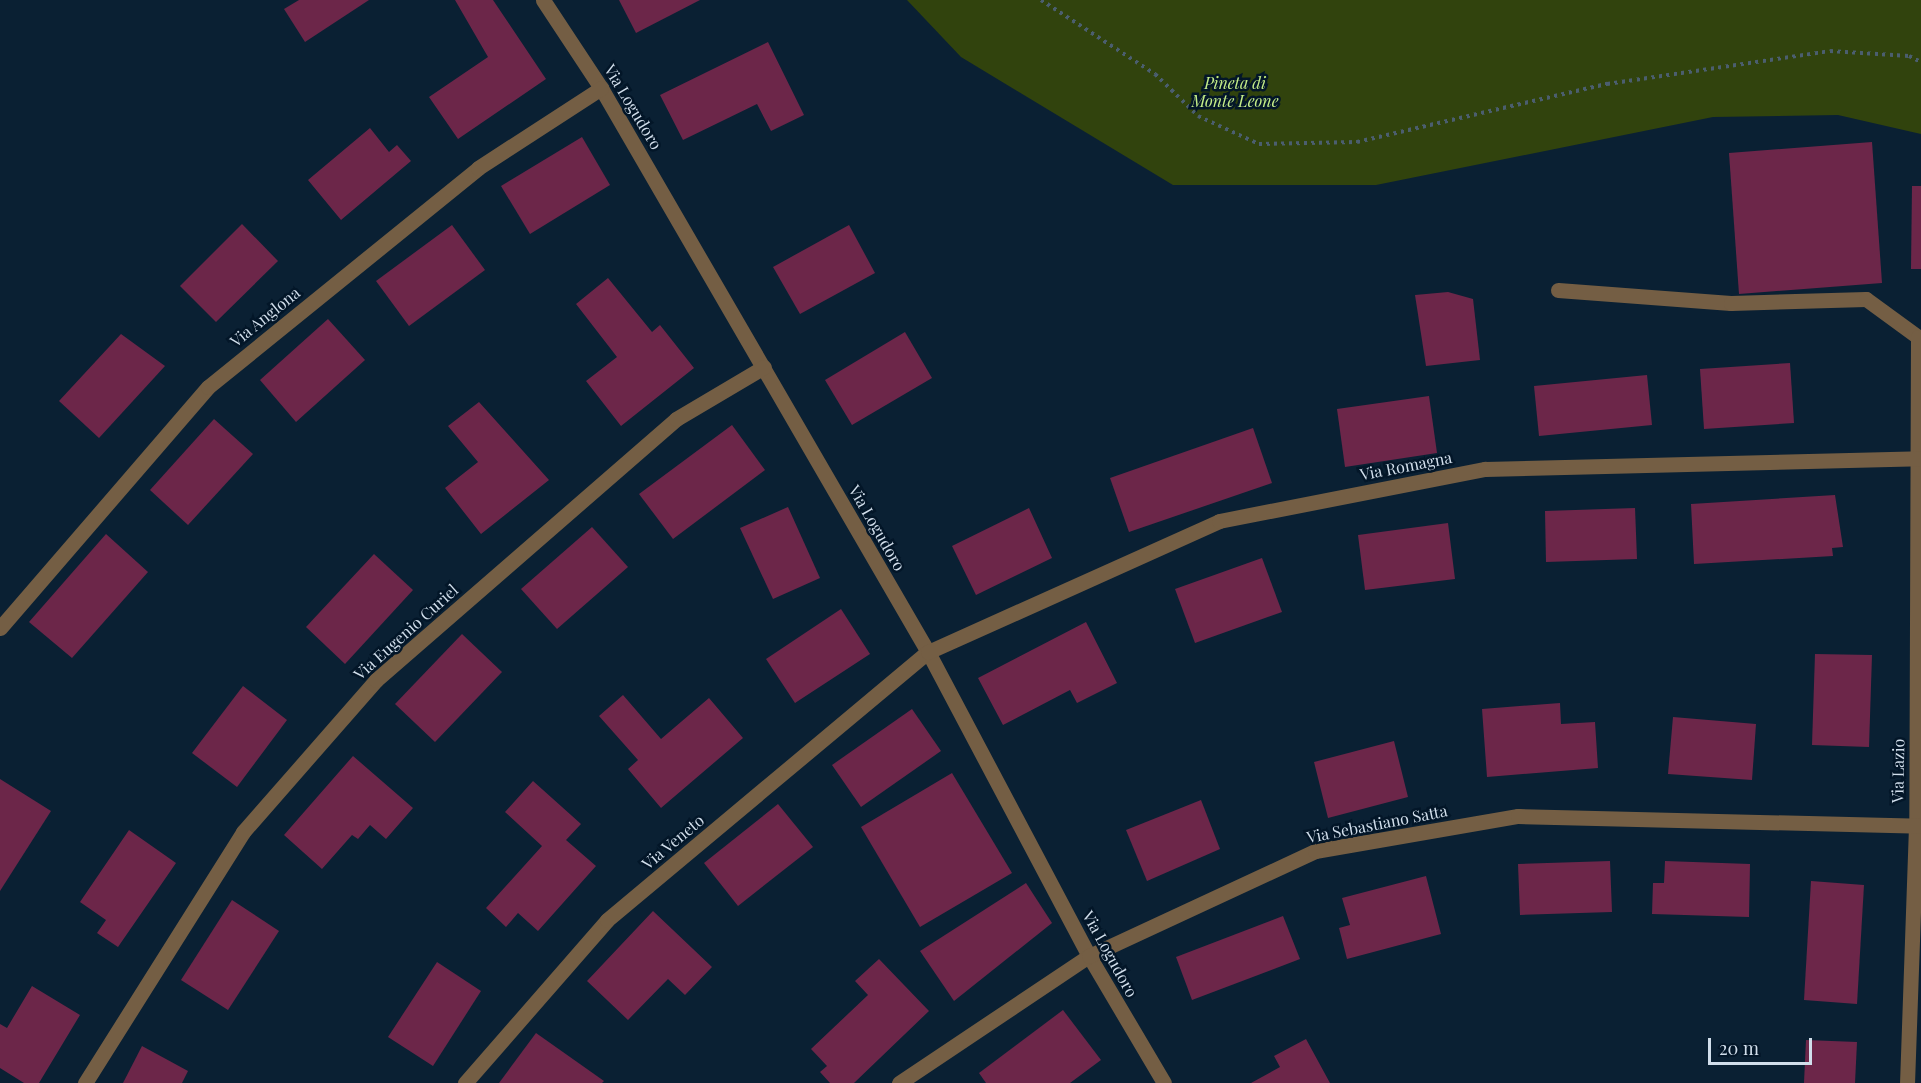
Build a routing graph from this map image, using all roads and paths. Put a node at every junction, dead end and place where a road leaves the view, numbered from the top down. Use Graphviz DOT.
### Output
graph roads {
  1 [pos="543,0"];
  2 [pos="1041,0"];
  3 [pos="1921,62"];
  4 [pos="601,88"];
  5 [pos="1558,290"];
  6 [pos="764,367"];
  7 [pos="1920,458"];
  8 [pos="0,628"];
  9 [pos="928,652"];
  10 [pos="1918,826"];
  11 [pos="1089,956"];
  12 [pos="85,1083"];
  13 [pos="465,1083"];
  14 [pos="899,1083"];
  15 [pos="1164,1083"];
  16 [pos="1907,1083"];
  1 -- 4 [label="street, Via Logudoro"];
  2 -- 3 [label="path"];
  4 -- 6 [label="street, Via Logudoro"];
  4 -- 8 [label="street, Via Anglona"];
  5 -- 7 [label="street, Via Lazio"];
  6 -- 9 [label="street, Via Logudoro"];
  6 -- 12 [label="street, Via Eugenio Curiel"];
  7 -- 9 [label="street, Via Romagna"];
  7 -- 10 [label="street, Via Lazio"];
  9 -- 11 [label="street, Via Logudoro"];
  9 -- 13 [label="street, Via Veneto"];
  10 -- 11 [label="street, Via Sebastiano Satta"];
  10 -- 16 [label="street, Via Lazio"];
  11 -- 14 [label="street, Via Sebastiano Satta"];
  11 -- 15 [label="street, Via Logudoro"];
}
